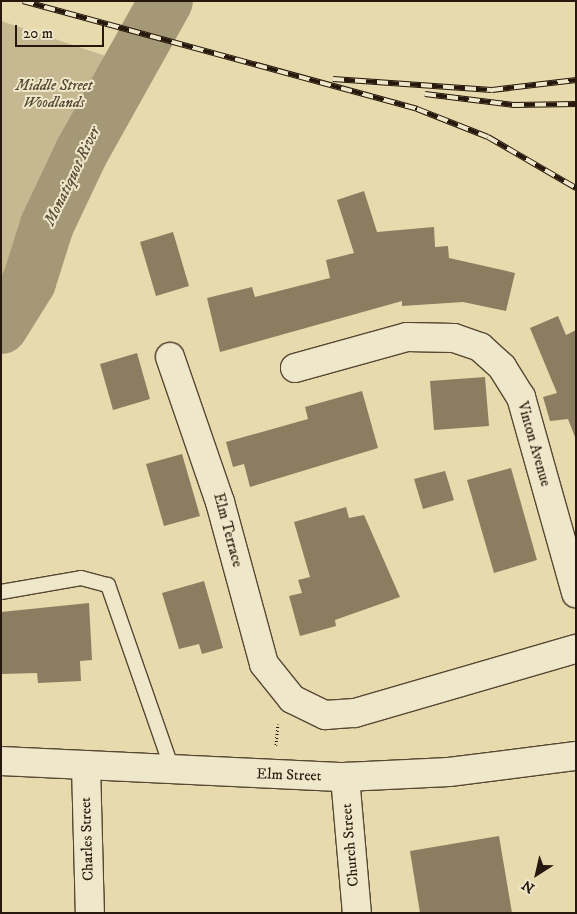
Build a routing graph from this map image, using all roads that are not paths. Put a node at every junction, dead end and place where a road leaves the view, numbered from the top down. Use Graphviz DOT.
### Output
graph roads {
  1 [pos="170,357"];
  2 [pos="295,368"];
  3 [pos="1,592"];
  4 [pos="576,593"];
  5 [pos="576,649"];
  6 [pos="576,756"];
  7 [pos="1,761"];
  8 [pos="86,765"];
  9 [pos="172,769"];
  10 [pos="345,777"];
  11 [pos="90,913"];
  12 [pos="357,913"];
  1 -- 5 [label="street, Elm Terrace"];
  2 -- 4 [label="street, Vinton Avenue"];
  3 -- 9 [label="lane"];
  6 -- 10 [label="street, Elm Street"];
  7 -- 8 [label="street, Elm Street"];
  8 -- 9 [label="street, Elm Street"];
  8 -- 11 [label="street, Charles Street"];
  9 -- 10 [label="street, Elm Street"];
  10 -- 12 [label="street, Church Street"];
}
